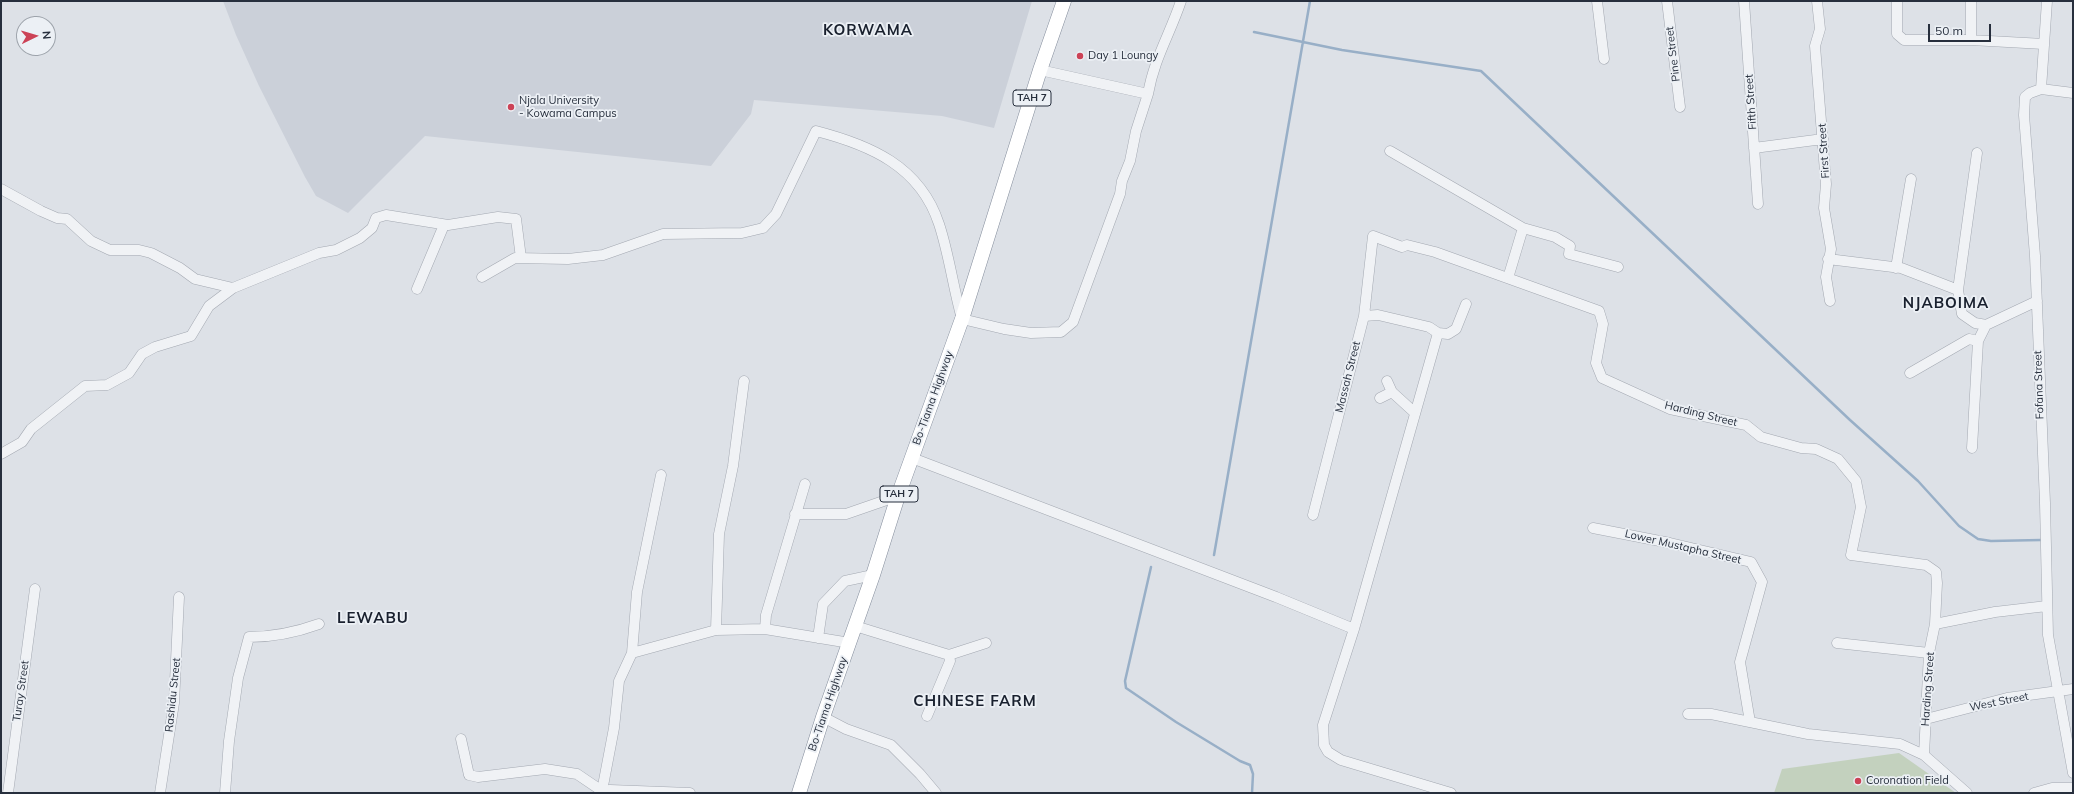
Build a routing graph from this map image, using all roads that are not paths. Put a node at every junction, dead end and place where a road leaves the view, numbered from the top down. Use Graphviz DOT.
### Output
graph roads {
  1 [pos="1064,1"];
  2 [pos="1181,1"];
  3 [pos="1597,1"];
  4 [pos="1667,1"];
  5 [pos="1744,1"];
  6 [pos="1817,1"];
  7 [pos="1897,1"];
  8 [pos="1971,1"];
  9 [pos="2047,1"];
  10 [pos="1971,40"];
  11 [pos="2044,44"];
  12 [pos="1604,59"];
  13 [pos="1040,70"];
  14 [pos="2041,89"];
  15 [pos="2073,93"];
  16 [pos="1148,94"];
  17 [pos="1680,107"];
  18 [pos="1823,139"];
  19 [pos="1754,148"];
  20 [pos="1390,151"];
  21 [pos="1977,153"];
  22 [pos="1911,179"];
  23 [pos="1,189"];
  24 [pos="1758,204"];
  25 [pos="444,225"];
  26 [pos="1523,228"];
  27 [pos="1373,236"];
  28 [pos="521,258"];
  29 [pos="1828,259"];
  30 [pos="1618,267"];
  31 [pos="1896,268"];
  32 [pos="482,277"];
  33 [pos="1508,278"];
  34 [pos="233,288"];
  35 [pos="417,289"];
  36 [pos="1958,290"];
  37 [pos="2036,301"];
  38 [pos="1830,302"];
  39 [pos="1466,304"];
  40 [pos="1364,316"];
  41 [pos="962,319"];
  42 [pos="1986,325"];
  43 [pos="1438,333"];
  44 [pos="1978,341"];
  45 [pos="1910,373"];
  46 [pos="1387,380"];
  47 [pos="744,381"];
  48 [pos="1392,392"];
  49 [pos="1380,398"];
  50 [pos="1415,413"];
  51 [pos="1972,448"];
  52 [pos="1,454"];
  53 [pos="912,458"];
  54 [pos="661,475"];
  55 [pos="805,484"];
  56 [pos="898,496"];
  57 [pos="795,514"];
  58 [pos="1313,515"];
  59 [pos="1593,528"];
  60 [pos="873,575"];
  61 [pos="35,589"];
  62 [pos="179,597"];
  63 [pos="2047,606"];
  64 [pos="319,624"];
  65 [pos="1935,624"];
  66 [pos="855,626"];
  67 [pos="765,629"];
  68 [pos="1354,629"];
  69 [pos="716,630"];
  70 [pos="818,638"];
  71 [pos="850,643"];
  72 [pos="986,643"];
  73 [pos="1837,643"];
  74 [pos="1929,653"];
  75 [pos="632,654"];
  76 [pos="949,655"];
  77 [pos="2073,689"];
  78 [pos="2057,692"];
  79 [pos="1688,714"];
  80 [pos="927,716"];
  81 [pos="823,717"];
  82 [pos="1926,719"];
  83 [pos="1750,722"];
  84 [pos="461,739"];
  85 [pos="1924,755"];
  86 [pos="2073,772"];
  87 [pos="5,779"];
  88 [pos="2073,788"];
  89 [pos="602,792"];
  90 [pos="8,793"];
  91 [pos="160,793"];
  92 [pos="225,793"];
  93 [pos="690,793"];
  94 [pos="799,793"];
  95 [pos="936,793"];
  96 [pos="1451,793"];
  97 [pos="1967,793"];
  98 [pos="2034,793"];
  1 -- 13 [label="highway, Bo-Tiama Highway / TAH 7"];
  2 -- 16 [label="street"];
  3 -- 12 [label="street"];
  4 -- 17 [label="street, Pine Street"];
  5 -- 19 [label="street, Fifth Street"];
  6 -- 18 [label="street, First Street"];
  7 -- 10 [label="street"];
  8 -- 10 [label="street"];
  9 -- 11 [label="street"];
  10 -- 11 [label="street"];
  11 -- 14 [label="street"];
  13 -- 16 [label="street"];
  13 -- 41 [label="highway, Bo-Tiama Highway / TAH 7"];
  14 -- 15 [label="street"];
  14 -- 37 [label="street, Fofana Street"];
  16 -- 41 [label="street"];
  18 -- 19 [label="street"];
  18 -- 29 [label="street, First Street"];
  19 -- 24 [label="street, Fifth Street"];
  20 -- 26 [label="street"];
  21 -- 36 [label="street"];
  22 -- 31 [label="street"];
  23 -- 34 [label="street"];
  25 -- 28 [label="street"];
  25 -- 34 [label="street"];
  25 -- 35 [label="street"];
  26 -- 30 [label="street"];
  26 -- 33 [label="street"];
  27 -- 33 [label="street, Harding Street"];
  27 -- 40 [label="street, Massah Street"];
  28 -- 32 [label="street"];
  28 -- 41 [label="street"];
  29 -- 31 [label="street"];
  29 -- 38 [label="street, First Street"];
  31 -- 36 [label="street"];
  33 -- 65 [label="street, Harding Street"];
  34 -- 52 [label="street"];
  36 -- 42 [label="street"];
  37 -- 42 [label="street"];
  37 -- 63 [label="street, Fofana Street"];
  39 -- 43 [label="street"];
  40 -- 43 [label="street"];
  40 -- 58 [label="street, Massah Street"];
  41 -- 53 [label="highway, Bo-Tiama Highway / TAH 7"];
  42 -- 44 [label="street"];
  43 -- 50 [label="street"];
  44 -- 45 [label="street"];
  44 -- 51 [label="street"];
  46 -- 48 [label="street"];
  47 -- 69 [label="street"];
  48 -- 49 [label="street"];
  48 -- 50 [label="street"];
  50 -- 68 [label="street"];
  53 -- 56 [label="highway, Bo-Tiama Highway / TAH 7"];
  53 -- 68 [label="street"];
  54 -- 75 [label="street"];
  55 -- 57 [label="street"];
  56 -- 57 [label="street"];
  56 -- 60 [label="highway, Bo-Tiama Highway / TAH 7"];
  57 -- 67 [label="street"];
  59 -- 83 [label="street, Lower Mustapha Street"];
  60 -- 66 [label="highway, Bo-Tiama Highway / TAH 7"];
  60 -- 70 [label="street"];
  61 -- 87 [label="street, Turay Street"];
  62 -- 91 [label="street, Rashidu Street"];
  63 -- 65 [label="street"];
  63 -- 78 [label="street, Fofana Street"];
  64 -- 92 [label="street"];
  65 -- 74 [label="street, Harding Street"];
  66 -- 71 [label="highway, Bo-Tiama Highway / TAH 7"];
  66 -- 76 [label="street"];
  67 -- 69 [label="street"];
  67 -- 70 [label="street"];
  68 -- 96 [label="street"];
  69 -- 75 [label="street"];
  70 -- 71 [label="street"];
  71 -- 81 [label="highway, Bo-Tiama Highway / TAH 7"];
  72 -- 76 [label="street"];
  73 -- 74 [label="street"];
  74 -- 82 [label="street, Harding Street"];
  75 -- 89 [label="street"];
  76 -- 80 [label="street"];
  77 -- 78 [label="street, West Street"];
  78 -- 82 [label="street, West Street"];
  78 -- 86 [label="street, Fofana Street"];
  79 -- 83 [label="street"];
  81 -- 94 [label="highway, Bo-Tiama Highway / TAH 7"];
  81 -- 95 [label="street"];
  82 -- 85 [label="street, Harding Street"];
  83 -- 85 [label="street"];
  84 -- 89 [label="street"];
  85 -- 97 [label="street"];
  87 -- 90 [label="street, Turay Street"];
  88 -- 98 [label="street"];
  89 -- 93 [label="street"];
}
